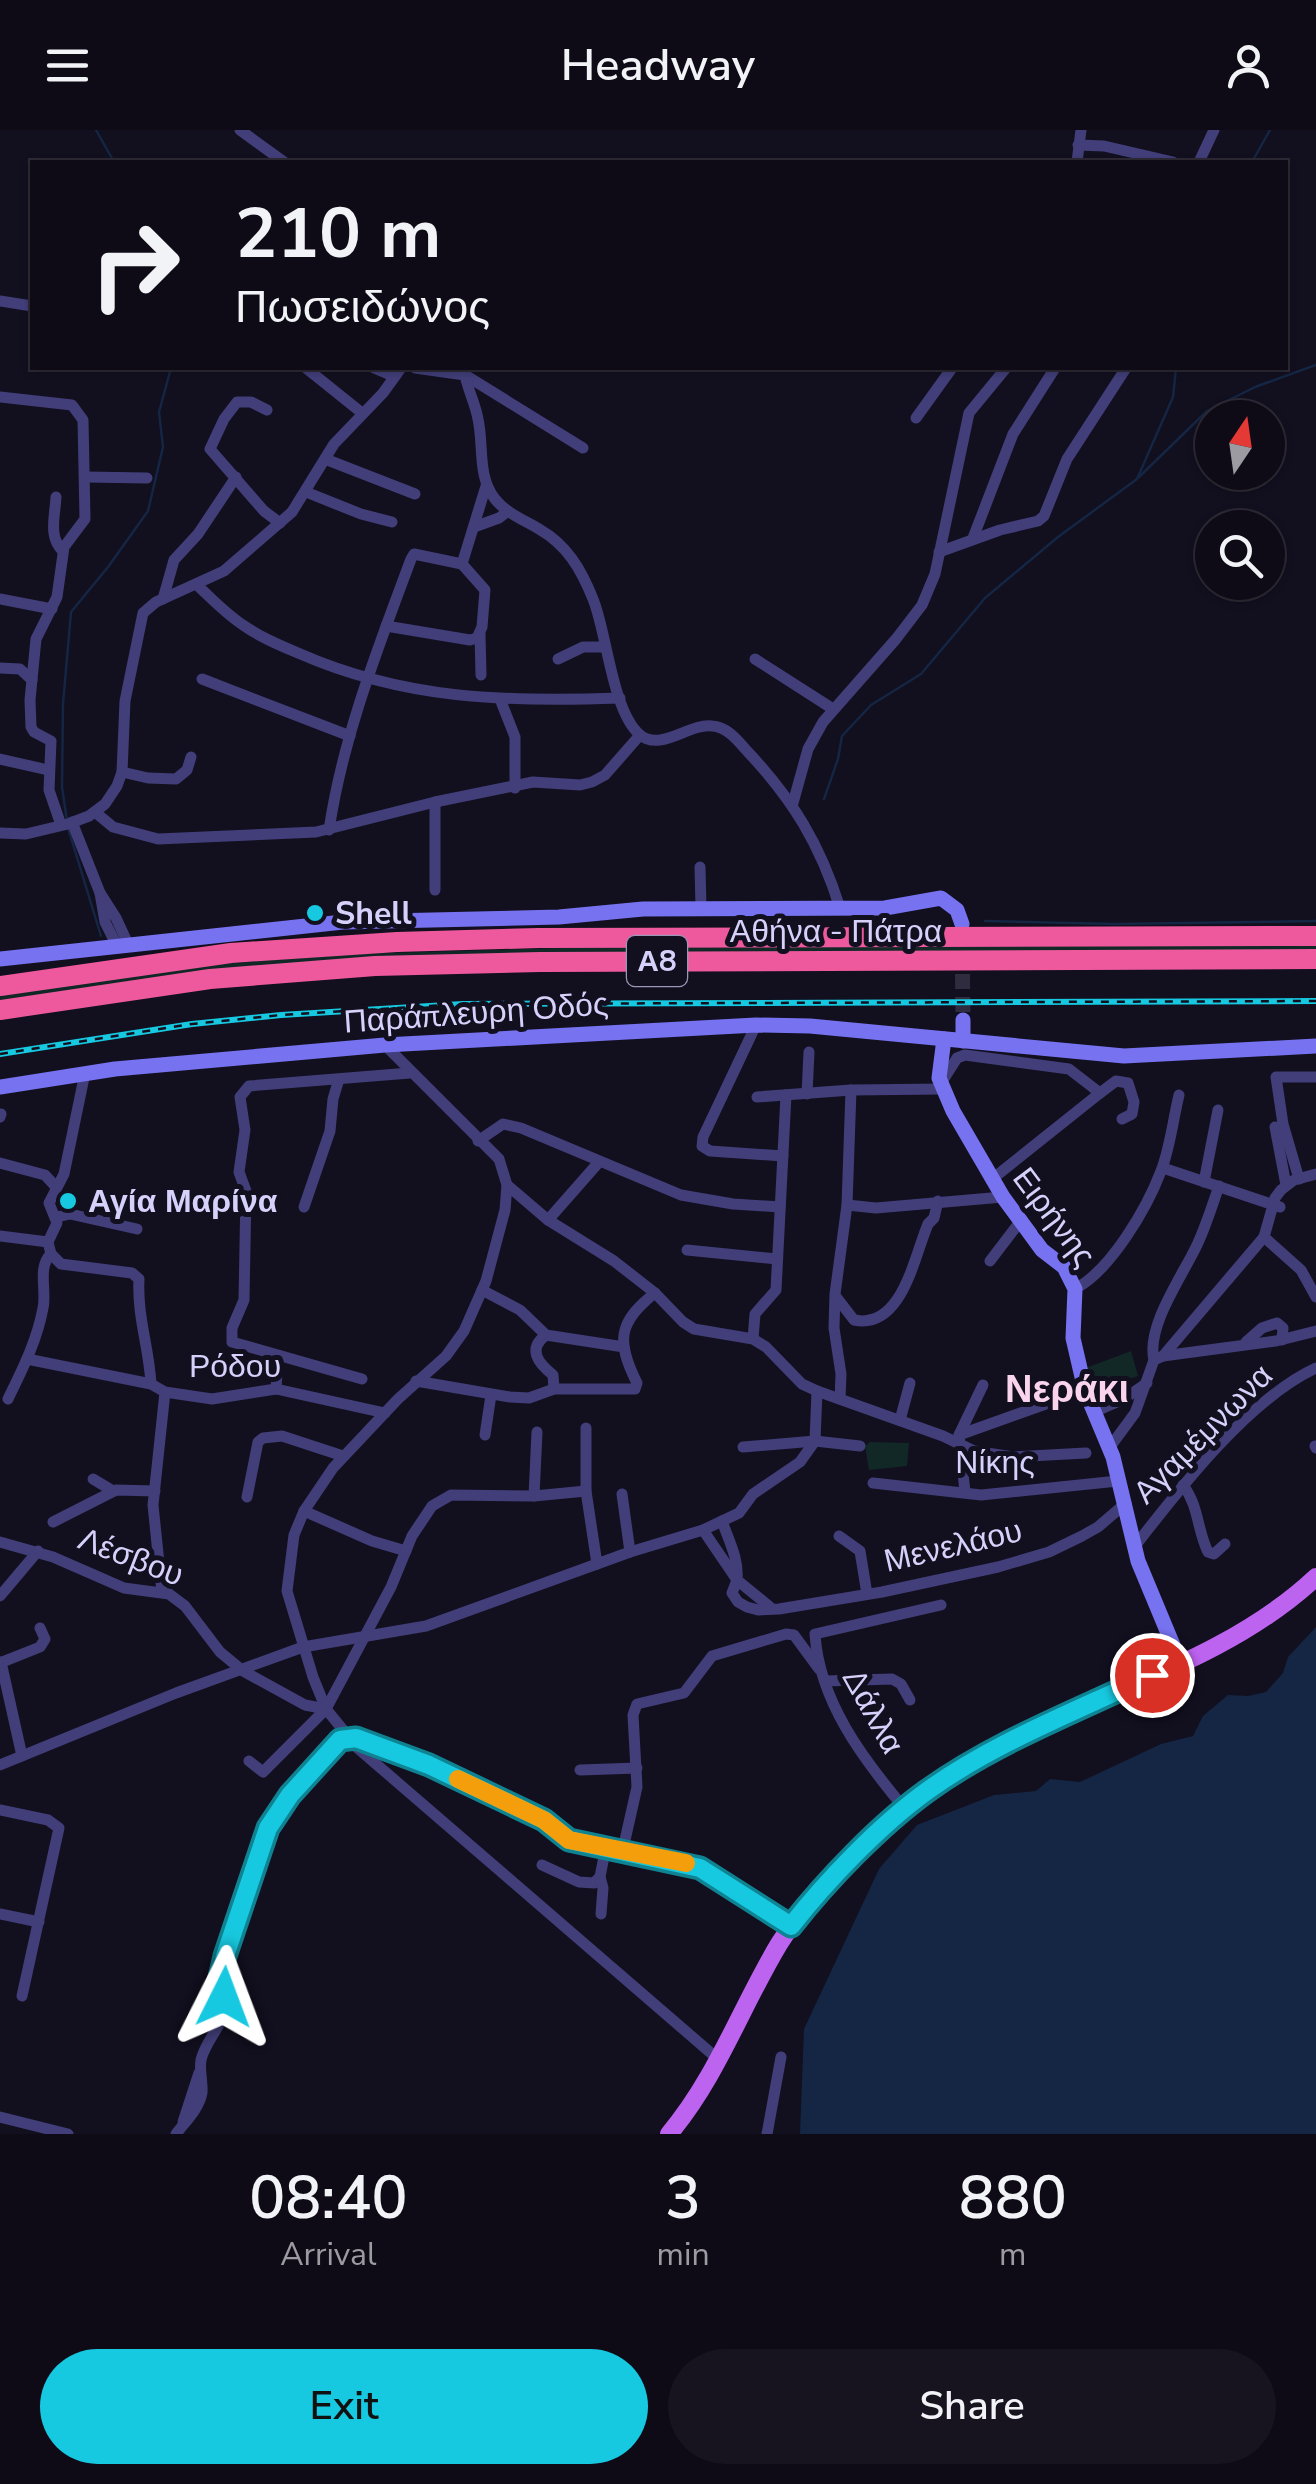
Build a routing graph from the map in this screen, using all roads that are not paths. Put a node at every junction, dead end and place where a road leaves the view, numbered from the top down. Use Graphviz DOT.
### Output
graph roads {
  1 [pos="240,130"];
  2 [pos="1081,130"];
  3 [pos="1214,130"];
  4 [pos="1078,145"];
  5 [pos="281,160"];
  6 [pos="1078,160"];
  7 [pos="1164,160"];
  8 [pos="1200,160"];
  9 [pos="0,300"];
  10 [pos="30,306"];
  11 [pos="308,370"];
  12 [pos="951,370"];
  13 [pos="1004,370"];
  14 [pos="1053,370"];
  15 [pos="1125,370"];
  16 [pos="464,371"];
  17 [pos="396,372"];
  18 [pos="0,396"];
  19 [pos="268,410"];
  20 [pos="362,414"];
  21 [pos="916,418"];
  22 [pos="583,448"];
  23 [pos="325,458"];
  24 [pos="86,476"];
  25 [pos="236,477"];
  26 [pos="147,478"];
  27 [pos="486,486"];
  28 [pos="306,492"];
  29 [pos="415,494"];
  30 [pos="56,497"];
  31 [pos="508,511"];
  32 [pos="392,522"];
  33 [pos="280,523"];
  34 [pos="474,527"];
  35 [pos="974,538"];
  36 [pos="63,550"];
  37 [pos="939,552"];
  38 [pos="462,564"];
  39 [pos="197,585"];
  40 [pos="0,599"];
  41 [pos="164,599"];
  42 [pos="52,609"];
  43 [pos="386,626"];
  44 [pos="480,634"];
  45 [pos="604,647"];
  46 [pos="754,658"];
  47 [pos="558,659"];
  48 [pos="0,668"];
  49 [pos="481,675"];
  50 [pos="366,679"];
  51 [pos="32,680"];
  52 [pos="202,680"];
  53 [pos="620,698"];
  54 [pos="500,700"];
  55 [pos="833,709"];
  56 [pos="640,735"];
  57 [pos="350,736"];
  58 [pos="191,757"];
  59 [pos="0,758"];
  60 [pos="48,770"];
  61 [pos="122,772"];
  62 [pos="515,788"];
  63 [pos="435,802"];
  64 [pos="793,802"];
  65 [pos="95,812"];
  66 [pos="67,824"];
  67 [pos="329,830"];
  68 [pos="0,833"];
  69 [pos="700,867"];
  70 [pos="435,890"];
  71 [pos="701,908"];
  72 [pos="840,908"];
  73 [pos="962,924"];
  74 [pos="1316,936"];
  75 [pos="123,946"];
  76 [pos="0,959"];
  77 [pos="1316,959"];
  78 [pos="0,986"];
  79 [pos="0,1010"];
  80 [pos="963,1020"];
  81 [pos="756,1026"];
  82 [pos="944,1039"];
  83 [pos="963,1041"];
  84 [pos="385,1045"];
  85 [pos="1316,1046"];
  86 [pos="809,1052"];
  87 [pos="85,1073"];
  88 [pos="410,1073"];
  89 [pos="1316,1076"];
  90 [pos="340,1079"];
  91 [pos="942,1087"];
  92 [pos="0,1088"];
  93 [pos="851,1090"];
  94 [pos="1100,1093"];
  95 [pos="807,1094"];
  96 [pos="786,1095"];
  97 [pos="1179,1095"];
  98 [pos="757,1097"];
  99 [pos="1218,1110"];
  100 [pos="1122,1119"];
  101 [pos="1275,1128"];
  102 [pos="478,1140"];
  103 [pos="783,1156"];
  104 [pos="0,1162"];
  105 [pos="599,1162"];
  106 [pos="1162,1168"];
  107 [pos="1316,1174"];
  108 [pos="1299,1179"];
  109 [pos="991,1180"];
  110 [pos="1204,1182"];
  111 [pos="506,1184"];
  112 [pos="1219,1186"];
  113 [pos="1286,1186"];
  114 [pos="56,1187"];
  115 [pos="1002,1197"];
  116 [pos="938,1201"];
  117 [pos="847,1206"];
  118 [pos="1277,1206"];
  119 [pos="304,1207"];
  120 [pos="780,1208"];
  121 [pos="56,1217"];
  122 [pos="548,1220"];
  123 [pos="1022,1220"];
  124 [pos="137,1229"];
  125 [pos="0,1236"];
  126 [pos="1264,1236"];
  127 [pos="49,1248"];
  128 [pos="687,1250"];
  129 [pos="777,1259"];
  130 [pos="990,1260"];
  131 [pos="1076,1288"];
  132 [pos="482,1290"];
  133 [pos="655,1293"];
  134 [pos="835,1294"];
  135 [pos="1316,1298"];
  136 [pos="1316,1331"];
  137 [pos="546,1335"];
  138 [pos="753,1340"];
  139 [pos="624,1347"];
  140 [pos="278,1357"];
  141 [pos="1159,1358"];
  142 [pos="28,1359"];
  143 [pos="1316,1368"];
  144 [pos="362,1379"];
  145 [pos="416,1381"];
  146 [pos="910,1383"];
  147 [pos="1147,1383"];
  148 [pos="152,1384"];
  149 [pos="983,1385"];
  150 [pos="554,1388"];
  151 [pos="276,1389"];
  152 [pos="1085,1390"];
  153 [pos="817,1391"];
  154 [pos="166,1392"];
  155 [pos="491,1395"];
  156 [pos="8,1399"];
  157 [pos="840,1399"];
  158 [pos="1094,1412"];
  159 [pos="385,1413"];
  160 [pos="900,1420"];
  161 [pos="586,1428"];
  162 [pos="536,1432"];
  163 [pos="485,1435"];
  164 [pos="958,1440"];
  165 [pos="816,1441"];
  166 [pos="860,1446"];
  167 [pos="743,1447"];
  168 [pos="1110,1447"];
  169 [pos="1086,1453"];
  170 [pos="343,1456"];
  171 [pos="93,1479"];
  172 [pos="1118,1481"];
  173 [pos="873,1483"];
  174 [pos="1183,1485"];
  175 [pos="112,1491"];
  176 [pos="155,1491"];
  177 [pos="586,1491"];
  178 [pos="965,1492"];
  179 [pos="622,1494"];
  180 [pos="534,1496"];
  181 [pos="247,1497"];
  182 [pos="1126,1504"];
  183 [pos="304,1511"];
  184 [pos="722,1521"];
  185 [pos="53,1522"];
  186 [pos="703,1530"];
  187 [pos="839,1536"];
  188 [pos="0,1542"];
  189 [pos="1225,1544"];
  190 [pos="1135,1546"];
  191 [pos="38,1551"];
  192 [pos="406,1551"];
  193 [pos="630,1552"];
  194 [pos="597,1564"];
  195 [pos="1316,1577"];
  196 [pos="737,1580"];
  197 [pos="162,1592"];
  198 [pos="867,1594"];
  199 [pos="0,1596"];
  200 [pos="941,1606"];
  201 [pos="775,1608"];
  202 [pos="40,1628"];
  203 [pos="786,1634"];
  204 [pos="365,1635"];
  205 [pos="303,1647"];
  206 [pos="1180,1662"];
  207 [pos="0,1663"];
  208 [pos="818,1668"];
  209 [pos="242,1671"];
  210 [pos="825,1681"];
  211 [pos="910,1700"];
  212 [pos="326,1709"];
  213 [pos="351,1738"];
  214 [pos="22,1756"];
  215 [pos="249,1761"];
  216 [pos="0,1764"];
  217 [pos="636,1768"];
  218 [pos="580,1770"];
  219 [pos="906,1809"];
  220 [pos="0,1810"];
  221 [pos="606,1846"];
  222 [pos="624,1850"];
  223 [pos="542,1865"];
  224 [pos="600,1878"];
  225 [pos="0,1914"];
  226 [pos="601,1914"];
  227 [pos="40,1922"];
  228 [pos="791,1926"];
  229 [pos="22,1996"];
  230 [pos="781,2058"];
  231 [pos="719,2060"];
  232 [pos="4,2121"];
  233 [pos="179,2130"];
  234 [pos="68,2134"];
  235 [pos="669,2134"];
  236 [pos="767,2134"];
  1 -- 5 [label="street"];
  2 -- 4 [label="street"];
  3 -- 8 [label="street"];
  4 -- 6 [label="street"];
  4 -- 7 [label="street"];
  9 -- 10 [label="street"];
  11 -- 20 [label="street"];
  12 -- 21 [label="street"];
  13 -- 37 [label="street"];
  14 -- 35 [label="street"];
  15 -- 35 [label="street"];
  16 -- 22 [label="street"];
  16 -- 27 [label="street"];
  17 -- 20 [label="street"];
  18 -- 24 [label="street"];
  19 -- 25 [label="street"];
  20 -- 23 [label="street"];
  23 -- 28 [label="street"];
  23 -- 29 [label="street"];
  24 -- 26 [label="street"];
  24 -- 36 [label="street"];
  25 -- 33 [label="street"];
  25 -- 41 [label="street"];
  27 -- 31 [label="street"];
  27 -- 34 [label="street"];
  28 -- 32 [label="street"];
  28 -- 33 [label="street"];
  30 -- 36 [label="street"];
  31 -- 34 [label="street"];
  31 -- 45 [label="street"];
  33 -- 39 [label="street"];
  34 -- 38 [label="street"];
  35 -- 37 [label="street"];
  36 -- 42 [label="street"];
  37 -- 55 [label="street"];
  38 -- 43 [label="street"];
  38 -- 44 [label="street"];
  39 -- 41 [label="street"];
  39 -- 50 [label="street"];
  40 -- 42 [label="street"];
  41 -- 61 [label="street"];
  42 -- 51 [label="street"];
  43 -- 44 [label="street"];
  43 -- 50 [label="street"];
  44 -- 49 [label="street"];
  45 -- 47 [label="street"];
  45 -- 53 [label="street"];
  46 -- 55 [label="street"];
  48 -- 51 [label="street"];
  50 -- 54 [label="street"];
  50 -- 57 [label="street"];
  51 -- 60 [label="street"];
  52 -- 57 [label="street"];
  53 -- 54 [label="street"];
  53 -- 56 [label="street"];
  54 -- 62 [label="street"];
  55 -- 64 [label="street"];
  56 -- 62 [label="street"];
  56 -- 64 [label="street"];
  57 -- 67 [label="street"];
  58 -- 61 [label="street"];
  59 -- 60 [label="street"];
  60 -- 66 [label="street"];
  61 -- 65 [label="street"];
  62 -- 63 [label="street"];
  63 -- 67 [label="street"];
  63 -- 70 [label="street"];
  64 -- 72 [label="street"];
  65 -- 66 [label="street"];
  65 -- 67 [label="street"];
  66 -- 68 [label="street"];
  66 -- 75 [label="street"];
  69 -- 71 [label="street"];
  71 -- 72 [label="street"];
  71 -- 75 [label="street"];
  72 -- 73 [label="street"];
  74 -- 78 [label="highway, Αθήνα - Πάτρα / Α8"];
  75 -- 76 [label="street"];
  77 -- 79 [label="highway, Αθήνα - Πάτρα / Α8"];
  80 -- 83 [label="street"];
  81 -- 82 [label="street, Παράπλευρη Οδός"];
  81 -- 84 [label="street, Παράπλευρη Οδός"];
  81 -- 103 [label="street"];
  82 -- 83 [label="street, Παράπλευρη Οδός"];
  82 -- 91 [label="street"];
  83 -- 85 [label="street, Παράπλευρη Οδός"];
  84 -- 87 [label="street, Παράπλευρη Οδός"];
  84 -- 88 [label="street"];
  86 -- 95 [label="street"];
  87 -- 92 [label="street, Παράπλευρη Οδός"];
  87 -- 114 [label="street"];
  88 -- 90 [label="street"];
  88 -- 102 [label="street"];
  89 -- 108 [label="street"];
  90 -- 119 [label="street"];
  90 -- 140 [label="street"];
  91 -- 93 [label="street"];
  91 -- 94 [label="street"];
  91 -- 109 [label="street, Ειρήνης"];
  93 -- 95 [label="street"];
  93 -- 117 [label="street"];
  94 -- 100 [label="street"];
  94 -- 109 [label="street"];
  95 -- 96 [label="street"];
  96 -- 98 [label="street"];
  96 -- 103 [label="street"];
  97 -- 106 [label="street"];
  99 -- 110 [label="street"];
  101 -- 113 [label="street"];
  102 -- 105 [label="street"];
  102 -- 111 [label="street"];
  103 -- 120 [label="street"];
  104 -- 114 [label="street"];
  105 -- 120 [label="street"];
  105 -- 122 [label="street"];
  106 -- 110 [label="street"];
  106 -- 131 [label="street"];
  107 -- 108 [label="street"];
  108 -- 113 [label="street"];
  109 -- 115 [label="street, Ειρήνης"];
  110 -- 112 [label="street"];
  111 -- 122 [label="street"];
  111 -- 132 [label="street"];
  112 -- 118 [label="street"];
  112 -- 141 [label="street"];
  113 -- 118 [label="street"];
  114 -- 121 [label="street"];
  115 -- 116 [label="street"];
  115 -- 123 [label="street, Ειρήνης"];
  116 -- 117 [label="street"];
  116 -- 134 [label="street"];
  117 -- 134 [label="street"];
  118 -- 126 [label="street"];
  120 -- 129 [label="street"];
  121 -- 124 [label="street"];
  121 -- 127 [label="street"];
  122 -- 133 [label="street"];
  123 -- 130 [label="street"];
  123 -- 131 [label="street, Ειρήνης"];
  125 -- 127 [label="street"];
  126 -- 135 [label="street"];
  126 -- 141 [label="street"];
  127 -- 142 [label="street"];
  127 -- 148 [label="street"];
  128 -- 129 [label="street"];
  129 -- 138 [label="street"];
  131 -- 152 [label="street, Ειρήνης"];
  132 -- 137 [label="street"];
  132 -- 145 [label="street"];
  133 -- 138 [label="street"];
  133 -- 139 [label="street"];
  134 -- 157 [label="street"];
  136 -- 141 [label="street"];
  137 -- 139 [label="street"];
  137 -- 150 [label="street"];
  138 -- 153 [label="street"];
  139 -- 150 [label="street"];
  140 -- 144 [label="street"];
  140 -- 151 [label="street"];
  141 -- 147 [label="street"];
  142 -- 148 [label="street, Ρόδου"];
  142 -- 156 [label="street"];
  143 -- 174 [label="street, Αγαμέμνωνα"];
  145 -- 155 [label="street"];
  145 -- 159 [label="street"];
  146 -- 160 [label="street"];
  147 -- 158 [label="street"];
  147 -- 168 [label="street"];
  148 -- 154 [label="street, Ρόδου"];
  149 -- 164 [label="street"];
  150 -- 155 [label="street"];
  151 -- 154 [label="street, Ρόδου"];
  151 -- 159 [label="street, Ρόδου"];
  152 -- 158 [label="street, Ειρήνης"];
  152 -- 164 [label="street"];
  153 -- 157 [label="street"];
  153 -- 165 [label="street"];
  154 -- 176 [label="street"];
  155 -- 163 [label="street"];
  157 -- 160 [label="street"];
  158 -- 168 [label="street, Ειρήνης"];
  159 -- 170 [label="street"];
  160 -- 164 [label="street"];
  161 -- 177 [label="street"];
  162 -- 180 [label="street"];
  164 -- 169 [label="street"];
  164 -- 178 [label="street"];
  165 -- 166 [label="street"];
  165 -- 167 [label="street"];
  165 -- 184 [label="street"];
  168 -- 172 [label="street, Ειρήνης"];
  170 -- 181 [label="street"];
  170 -- 183 [label="street"];
  171 -- 175 [label="street"];
  172 -- 178 [label="street, Νίκης"];
  172 -- 182 [label="street, Ειρήνης"];
  173 -- 178 [label="street, Νίκης"];
  174 -- 189 [label="street"];
  174 -- 190 [label="street, Αγαμέμνωνα"];
  175 -- 176 [label="street"];
  175 -- 185 [label="street"];
  176 -- 197 [label="street"];
  177 -- 180 [label="street"];
  177 -- 194 [label="street"];
  179 -- 193 [label="street"];
  180 -- 192 [label="street"];
  182 -- 190 [label="street, Ειρήνης"];
  182 -- 198 [label="street, Μενελάου"];
  183 -- 192 [label="street"];
  183 -- 205 [label="street"];
  184 -- 186 [label="street"];
  184 -- 196 [label="street"];
  186 -- 193 [label="street"];
  186 -- 196 [label="street"];
  187 -- 198 [label="street"];
  188 -- 191 [label="street, Λέσβου"];
  190 -- 206 [label="street, Ειρήνης"];
  191 -- 197 [label="street, Λέσβου"];
  191 -- 199 [label="street"];
  192 -- 204 [label="street"];
  193 -- 194 [label="street"];
  194 -- 204 [label="street"];
  195 -- 206 [label="main road"];
  196 -- 201 [label="street"];
  197 -- 209 [label="street, Λέσβου"];
  198 -- 201 [label="street, Μενελάου"];
  200 -- 208 [label="street, Δάλλα"];
  201 -- 203 [label="street"];
  202 -- 207 [label="street"];
  203 -- 208 [label="street"];
  203 -- 217 [label="street"];
  204 -- 205 [label="street"];
  204 -- 212 [label="street"];
  205 -- 209 [label="street"];
  205 -- 212 [label="street"];
  206 -- 219 [label="main road"];
  207 -- 214 [label="street"];
  208 -- 210 [label="street, Δάλλα"];
  209 -- 212 [label="street, Λέσβου"];
  209 -- 214 [label="street"];
  210 -- 211 [label="street"];
  210 -- 219 [label="street, Δάλλα"];
  212 -- 213 [label="street"];
  212 -- 215 [label="street"];
  213 -- 221 [label="street"];
  213 -- 231 [label="street"];
  213 -- 233 [label="street"];
  214 -- 216 [label="street"];
  217 -- 218 [label="street"];
  217 -- 222 [label="street"];
  219 -- 228 [label="main road"];
  220 -- 227 [label="street"];
  221 -- 222 [label="street"];
  221 -- 224 [label="street"];
  222 -- 228 [label="street"];
  223 -- 224 [label="street"];
  224 -- 226 [label="street"];
  225 -- 227 [label="street"];
  227 -- 229 [label="street"];
  228 -- 231 [label="main road"];
  230 -- 236 [label="street"];
  231 -- 235 [label="main road"];
  232 -- 234 [label="street"];
}
